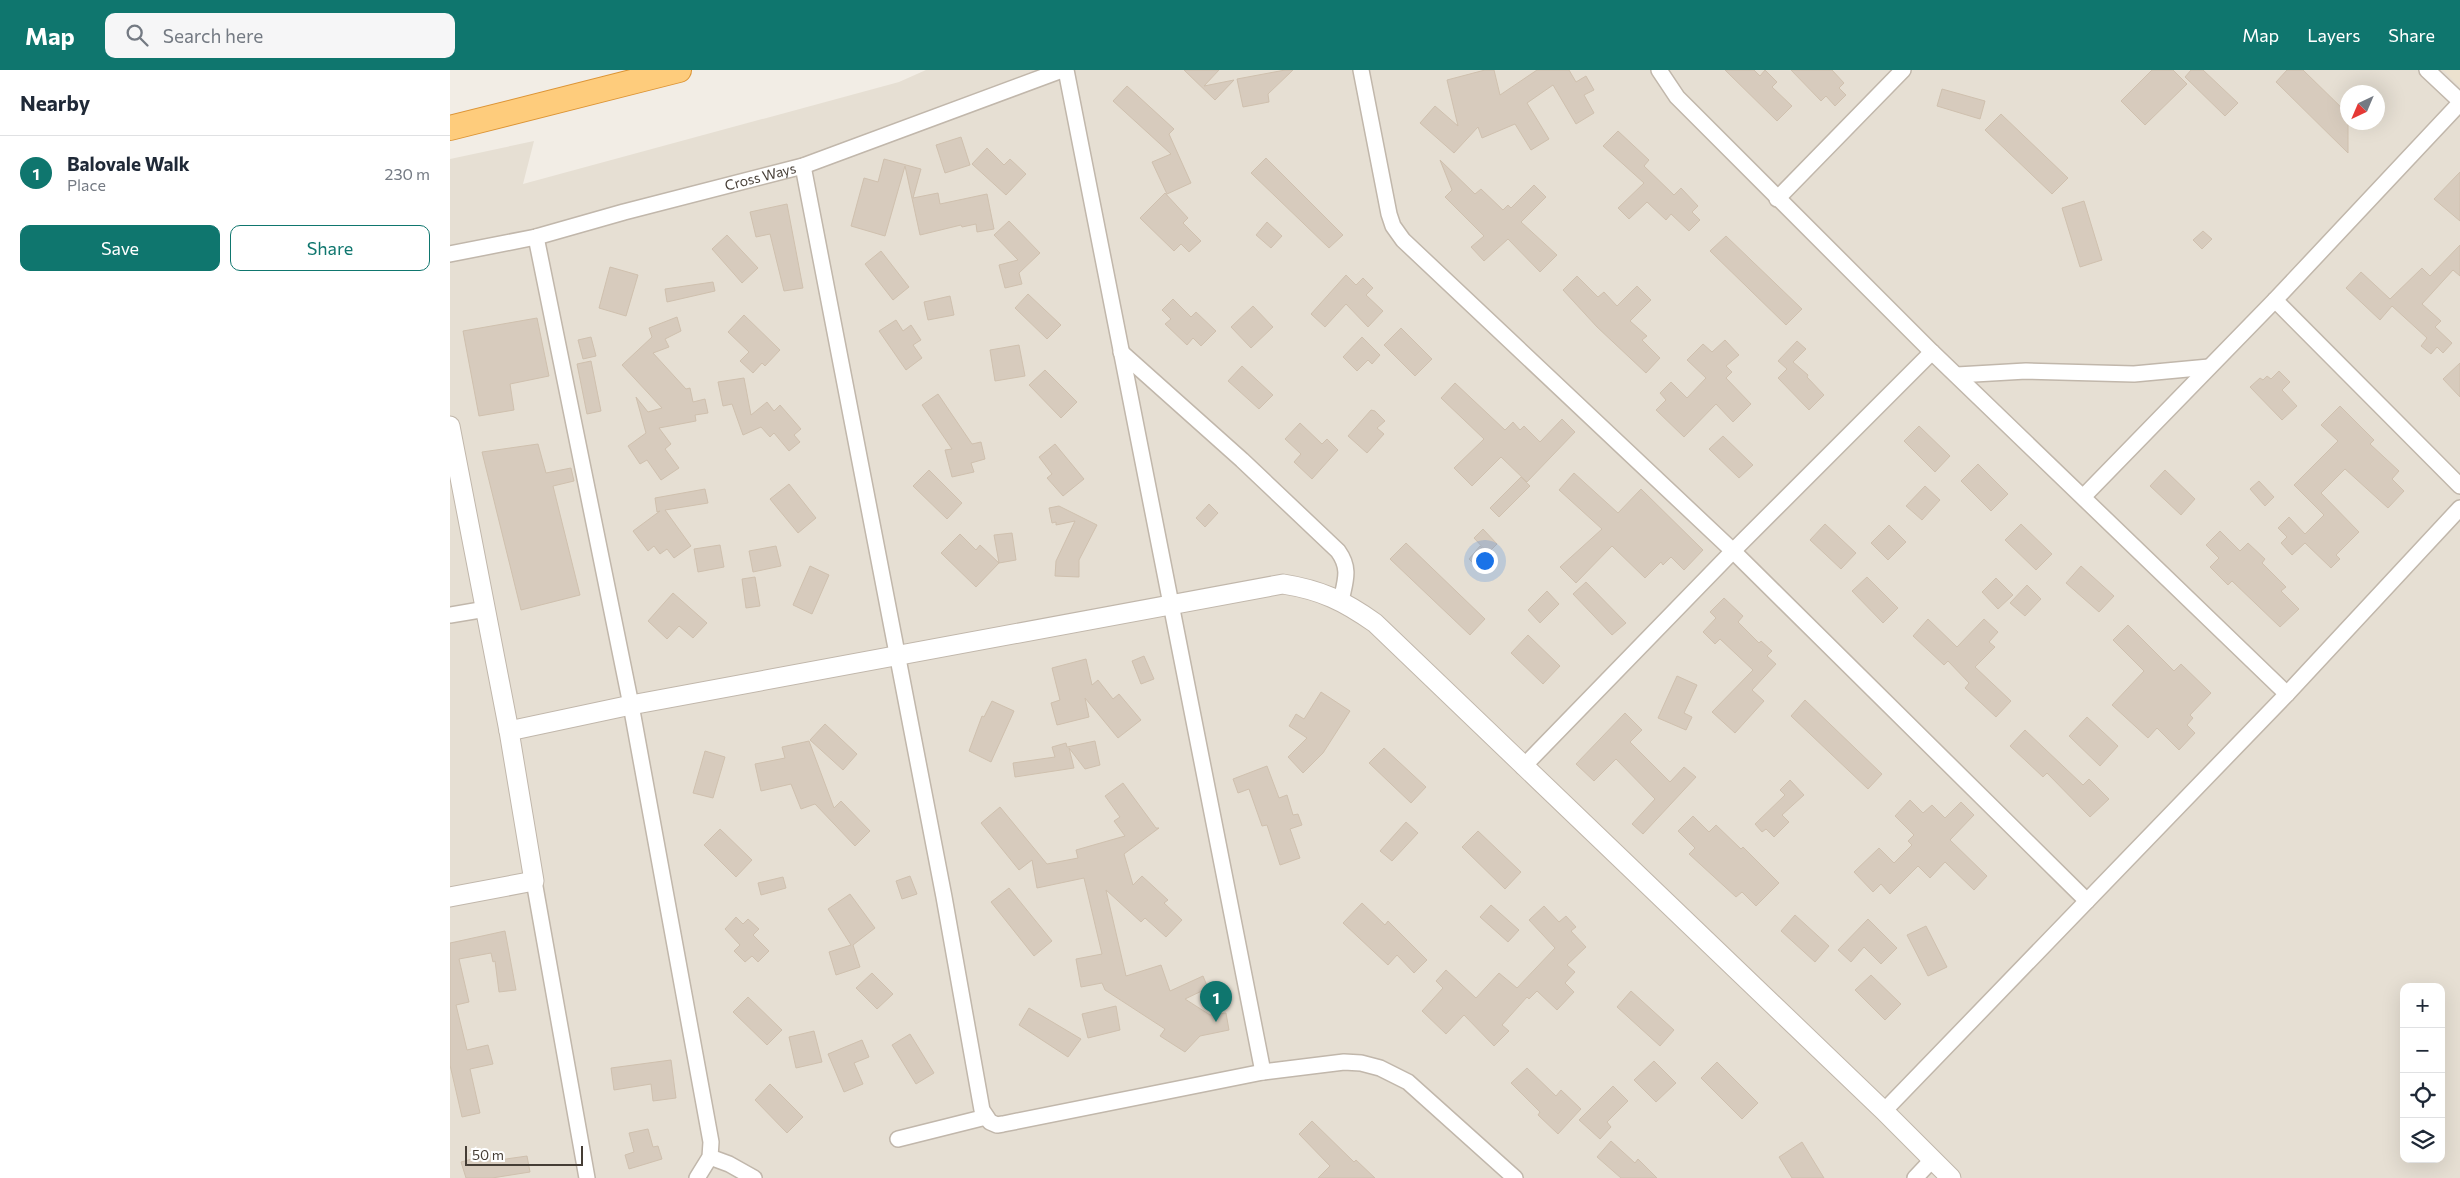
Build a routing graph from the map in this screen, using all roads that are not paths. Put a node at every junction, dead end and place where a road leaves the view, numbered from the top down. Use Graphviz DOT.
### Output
graph roads {
  1 [pos="679,70"];
  2 [pos="1062,70"];
  3 [pos="1066,70"];
  4 [pos="1361,70"];
  5 [pos="1659,70"];
  6 [pos="1903,70"];
  7 [pos="2427,70"];
  8 [pos="2460,102"];
  9 [pos="450,128"];
  10 [pos="803,166"];
  11 [pos="1777,199"];
  12 [pos="536,237"];
  13 [pos="450,254"];
  14 [pos="2274,300"];
  15 [pos="1121,352"];
  16 [pos="1932,352"];
  17 [pos="2209,367"];
  18 [pos="1957,375"];
  19 [pos="450,426"];
  20 [pos="2460,486"];
  21 [pos="2084,496"];
  22 [pos="2460,508"];
  23 [pos="1733,551"];
  24 [pos="1341,602"];
  25 [pos="1170,603"];
  26 [pos="486,609"];
  27 [pos="450,615"];
  28 [pos="897,655"];
  29 [pos="2287,694"];
  30 [pos="631,705"];
  31 [pos="509,731"];
  32 [pos="1523,767"];
  33 [pos="534,881"];
  34 [pos="450,897"];
  35 [pos="2087,901"];
  36 [pos="1263,1072"];
  37 [pos="1884,1111"];
  38 [pos="986,1117"];
  39 [pos="898,1139"];
  40 [pos="710,1157"];
  41 [pos="1932,1160"];
  42 [pos="587,1178"];
  43 [pos="697,1178"];
  44 [pos="754,1178"];
  45 [pos="1515,1178"];
  46 [pos="1915,1178"];
  47 [pos="1951,1178"];
  1 -- 9 [label="highway"];
  2 -- 10 [label="street, Cross Ways"];
  3 -- 15 [label="street"];
  4 -- 23 [label="street"];
  5 -- 11 [label="street"];
  6 -- 11 [label="street"];
  7 -- 8 [label="street"];
  8 -- 14 [label="street"];
  10 -- 12 [label="street, Cross Ways"];
  10 -- 28 [label="street"];
  11 -- 16 [label="street"];
  12 -- 13 [label="street, Cross Ways"];
  12 -- 30 [label="street"];
  14 -- 17 [label="street"];
  14 -- 20 [label="street"];
  15 -- 24 [label="street"];
  15 -- 25 [label="street"];
  16 -- 18 [label="street"];
  16 -- 23 [label="street"];
  17 -- 18 [label="street"];
  17 -- 21 [label="street"];
  18 -- 21 [label="street"];
  19 -- 26 [label="street"];
  21 -- 29 [label="street"];
  22 -- 29 [label="street"];
  23 -- 32 [label="street"];
  23 -- 35 [label="street"];
  24 -- 25 [label="street"];
  24 -- 32 [label="street"];
  25 -- 28 [label="street"];
  25 -- 36 [label="street"];
  26 -- 27 [label="street"];
  26 -- 31 [label="street"];
  28 -- 30 [label="street"];
  28 -- 38 [label="street"];
  29 -- 35 [label="street"];
  30 -- 31 [label="street"];
  30 -- 40 [label="street"];
  31 -- 33 [label="street"];
  32 -- 37 [label="street"];
  33 -- 34 [label="street"];
  33 -- 42 [label="street"];
  35 -- 37 [label="street"];
  36 -- 38 [label="street"];
  36 -- 45 [label="street"];
  37 -- 41 [label="street"];
  38 -- 39 [label="street"];
  40 -- 43 [label="street"];
  40 -- 44 [label="street"];
  41 -- 46 [label="street"];
  41 -- 47 [label="street"];
}
